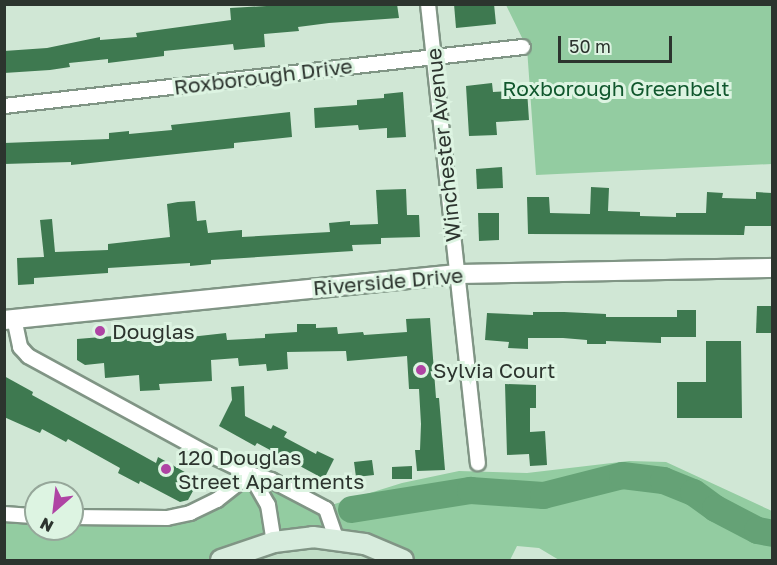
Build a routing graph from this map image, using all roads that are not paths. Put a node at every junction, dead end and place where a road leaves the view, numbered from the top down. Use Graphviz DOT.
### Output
graph roads {
  1 [pos="428,4"];
  2 [pos="522,47"];
  3 [pos="434,57"];
  4 [pos="4,106"];
  5 [pos="772,268"];
  6 [pos="456,274"];
  7 [pos="9,319"];
  8 [pos="478,463"];
  9 [pos="250,474"];
  10 [pos="4,514"];
  11 [pos="24,515"];
  12 [pos="84,517"];
  13 [pos="336,538"];
  14 [pos="274,542"];
  15 [pos="221,561"];
  16 [pos="402,561"];
  1 -- 3 [label="street, Winchester Avenue"];
  2 -- 3 [label="street, Roxborough Drive"];
  3 -- 4 [label="street, Roxborough Drive"];
  3 -- 6 [label="street, Winchester Avenue"];
  5 -- 6 [label="street, Riverside Drive"];
  6 -- 7 [label="street, Riverside Drive"];
  6 -- 8 [label="street, Winchester Avenue"];
  7 -- 9 [label="street"];
  9 -- 12 [label="street"];
  9 -- 13 [label="street"];
  9 -- 14 [label="street"];
  10 -- 11 [label="street"];
  13 -- 14 [label="main road"];
  13 -- 16 [label="main road"];
  14 -- 15 [label="main road"];
}
